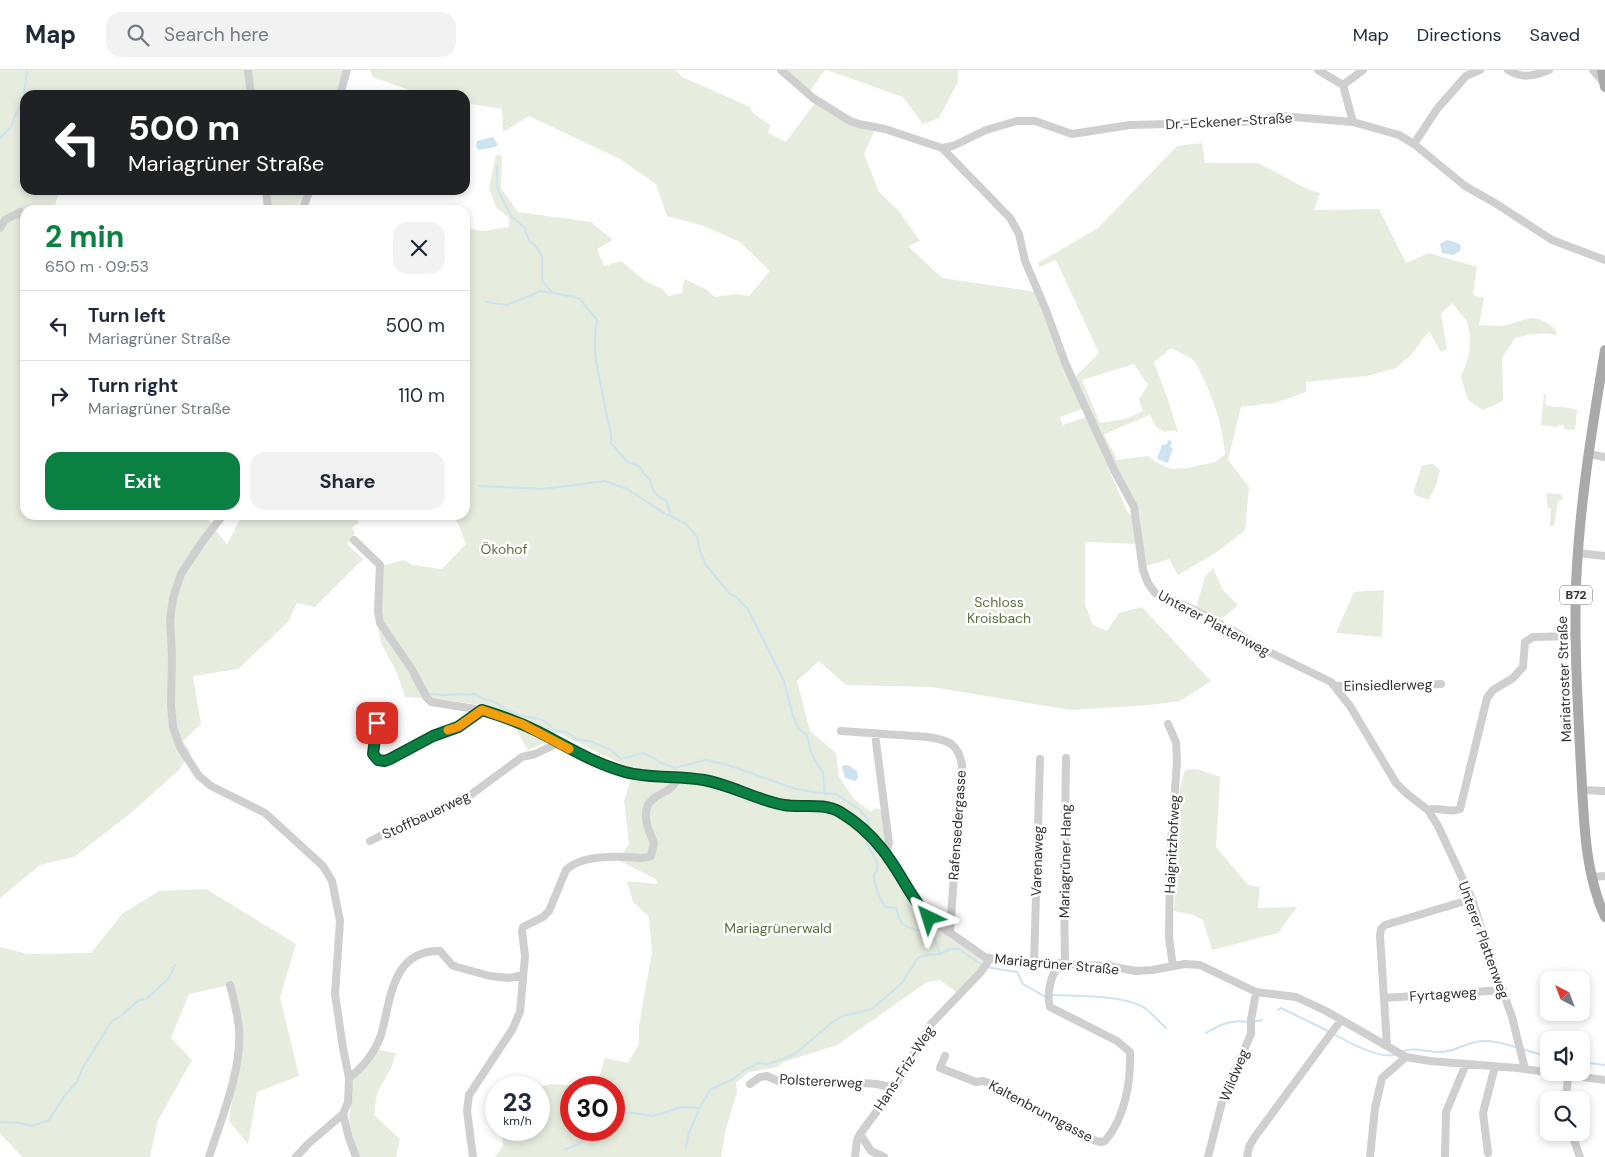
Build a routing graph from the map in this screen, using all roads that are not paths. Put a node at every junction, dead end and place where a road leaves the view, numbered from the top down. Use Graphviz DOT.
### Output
graph roads {
  1 [pos="248,70"];
  2 [pos="347,70"];
  3 [pos="781,70"];
  4 [pos="1318,70"];
  5 [pos="1363,70"];
  6 [pos="1480,70"];
  7 [pos="1508,70"];
  8 [pos="1549,70"];
  9 [pos="1593,70"];
  10 [pos="1602,70"];
  11 [pos="1343,85"];
  12 [pos="1605,85"];
  13 [pos="250,90"];
  14 [pos="341,90"];
  15 [pos="1353,122"];
  16 [pos="1414,144"];
  17 [pos="942,148"];
  18 [pos="308,195"];
  19 [pos="307,199"];
  20 [pos="302,205"];
  21 [pos="304,205"];
  22 [pos="20,212"];
  23 [pos="0,228"];
  24 [pos="1605,260"];
  25 [pos="1605,350"];
  26 [pos="1590,454"];
  27 [pos="1605,457"];
  28 [pos="219,520"];
  29 [pos="354,540"];
  30 [pos="1578,553"];
  31 [pos="1605,556"];
  32 [pos="1576,636"];
  33 [pos="1441,684"];
  34 [pos="1335,686"];
  35 [pos="482,710"];
  36 [pos="1168,724"];
  37 [pos="360,730"];
  38 [pos="841,731"];
  39 [pos="874,734"];
  40 [pos="558,743"];
  41 [pos="1066,758"];
  42 [pos="1040,759"];
  43 [pos="678,778"];
  44 [pos="1583,790"];
  45 [pos="1605,791"];
  46 [pos="1428,810"];
  47 [pos="370,841"];
  48 [pos="886,854"];
  49 [pos="1605,876"];
  50 [pos="1591,877"];
  51 [pos="1472,899"];
  52 [pos="1605,917"];
  53 [pos="950,932"];
  54 [pos="1034,963"];
  55 [pos="1062,963"];
  56 [pos="987,964"];
  57 [pos="1173,966"];
  58 [pos="523,975"];
  59 [pos="230,984"];
  60 [pos="1503,990"];
  61 [pos="1256,992"];
  62 [pos="1384,998"];
  63 [pos="1341,1020"];
  64 [pos="1387,1046"];
  65 [pos="1401,1054"];
  66 [pos="945,1056"];
  67 [pos="1466,1064"];
  68 [pos="1495,1066"];
  69 [pos="1525,1069"];
  70 [pos="1540,1071"];
  71 [pos="349,1078"];
  72 [pos="1590,1078"];
  73 [pos="1605,1080"];
  74 [pos="750,1084"];
  75 [pos="894,1088"];
  76 [pos="343,1114"];
  77 [pos="860,1134"];
  78 [pos="1574,1141"];
  79 [pos="1488,1153"];
  80 [pos="208,1157"];
  81 [pos="296,1157"];
  82 [pos="356,1157"];
  83 [pos="473,1157"];
  84 [pos="855,1157"];
  85 [pos="884,1157"];
  86 [pos="1208,1157"];
  87 [pos="1248,1157"];
  88 [pos="1370,1157"];
  89 [pos="1445,1157"];
  90 [pos="1580,1157"];
  1 -- 13 [label="street"];
  2 -- 14 [label="street"];
  3 -- 17 [label="street, Unterer Plattenweg"];
  4 -- 11 [label="street"];
  5 -- 11 [label="street"];
  6 -- 16 [label="street"];
  7 -- 8 [label="street"];
  9 -- 12 [label="street"];
  10 -- 12 [label="main road"];
  11 -- 15 [label="street"];
  15 -- 16 [label="street, Dr.-Eckener-Straße"];
  15 -- 17 [label="street, Dr.-Eckener-Straße"];
  16 -- 24 [label="street, Dr.-Eckener-Straße"];
  17 -- 34 [label="street, Unterer Plattenweg"];
  18 -- 19 [label="street"];
  19 -- 20 [label="street"];
  19 -- 21 [label="street"];
  22 -- 23 [label="street"];
  25 -- 26 [label="main road, Mariatroster Straße / B72"];
  26 -- 27 [label="street"];
  26 -- 30 [label="main road, Mariatroster Straße / B72"];
  28 -- 71 [label="street"];
  29 -- 35 [label="street, Mariagrüner Straße"];
  30 -- 31 [label="street"];
  30 -- 32 [label="main road, Mariatroster Straße / B72"];
  32 -- 44 [label="main road, Mariatroster Straße / B72"];
  32 -- 46 [label="street"];
  33 -- 34 [label="street, Einsiedlerweg"];
  34 -- 46 [label="street, Unterer Plattenweg"];
  35 -- 37 [label="street"];
  35 -- 40 [label="street, Mariagrüner Straße"];
  36 -- 57 [label="street, Haignitzhofweg"];
  38 -- 39 [label="street, Rafensedergasse"];
  39 -- 48 [label="street"];
  39 -- 53 [label="street, Rafensedergasse"];
  40 -- 43 [label="street, Mariagrüner Straße"];
  40 -- 47 [label="street, Stoffbauerweg"];
  41 -- 55 [label="street, Mariagrüner Hang"];
  42 -- 54 [label="street, Varenaweg"];
  43 -- 48 [label="street, Mariagrüner Straße"];
  43 -- 58 [label="street"];
  44 -- 45 [label="street"];
  44 -- 50 [label="main road, Mariatroster Straße / B72"];
  46 -- 51 [label="street, Unterer Plattenweg"];
  48 -- 53 [label="street, Mariagrüner Straße"];
  49 -- 50 [label="street"];
  50 -- 52 [label="main road, Mariatroster Straße / B72"];
  51 -- 60 [label="street, Unterer Plattenweg"];
  51 -- 62 [label="street"];
  53 -- 56 [label="street, Mariagrüner Straße"];
  54 -- 55 [label="street, Mariagrüner Straße"];
  54 -- 56 [label="street, Mariagrüner Straße"];
  55 -- 57 [label="street, Mariagrüner Straße"];
  55 -- 66 [label="street, Kaltenbrunngasse"];
  56 -- 75 [label="street, Hans-Friz-Weg"];
  57 -- 61 [label="street, Mariagrüner Straße"];
  58 -- 71 [label="street"];
  58 -- 83 [label="street"];
  59 -- 80 [label="street"];
  60 -- 62 [label="street, Fyrtagweg"];
  60 -- 69 [label="street, Unterer Plattenweg"];
  61 -- 63 [label="street, Mariagrüner Straße"];
  61 -- 86 [label="street, Wildweg"];
  62 -- 64 [label="street"];
  63 -- 64 [label="street, Mariagrüner Straße"];
  63 -- 87 [label="street"];
  64 -- 65 [label="street, Mariagrüner Straße"];
  65 -- 67 [label="street, Mariagrüner Straße"];
  65 -- 88 [label="street"];
  67 -- 68 [label="street, Mariagrüner Straße"];
  67 -- 89 [label="street"];
  68 -- 69 [label="street, Mariagrüner Straße"];
  68 -- 79 [label="street"];
  69 -- 70 [label="street, Mariagrüner Straße"];
  71 -- 76 [label="street"];
  72 -- 73 [label="street, Mariagrüner Straße"];
  74 -- 75 [label="street, Polstererweg"];
  75 -- 77 [label="street, Hans-Friz-Weg"];
  76 -- 81 [label="street"];
  76 -- 82 [label="street"];
  77 -- 84 [label="street, Hans-Friz-Weg"];
  77 -- 85 [label="street"];
  78 -- 90 [label="street"];
}
